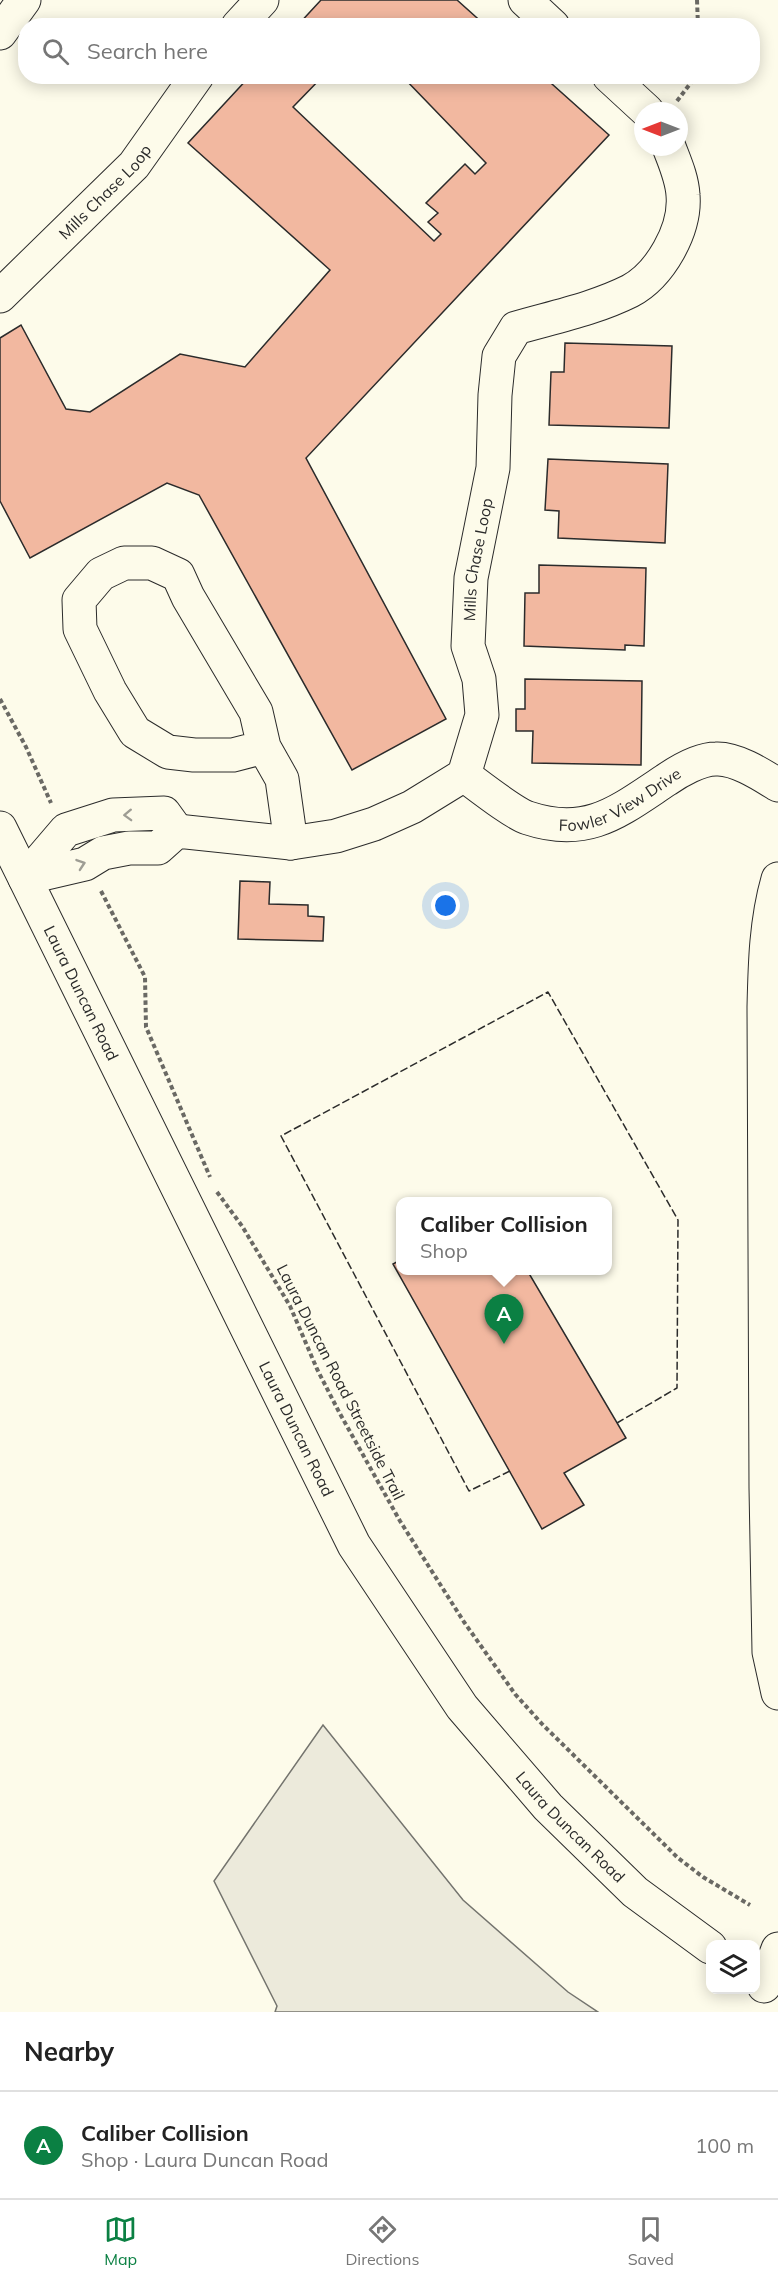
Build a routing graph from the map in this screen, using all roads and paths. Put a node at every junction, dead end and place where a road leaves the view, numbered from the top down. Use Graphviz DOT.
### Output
graph roads {
  1 [pos="24,0"];
  2 [pos="262,0"];
  3 [pos="525,0"];
  4 [pos="697,0"];
  5 [pos="245,18"];
  6 [pos="544,18"];
  7 [pos="698,18"];
  8 [pos="0,33"];
  9 [pos="191,84"];
  10 [pos="622,84"];
  11 [pos="687,84"];
  12 [pos="653,102"];
  13 [pos="667,102"];
  14 [pos="673,156"];
  15 [pos="0,296"];
  16 [pos="0,699"];
  17 [pos="264,747"];
  18 [pos="464,775"];
  19 [pos="778,785"];
  20 [pos="53,807"];
  21 [pos="0,828"];
  22 [pos="291,843"];
  23 [pos="25,878"];
  24 [pos="778,879"];
  25 [pos="100,889"];
  26 [pos="211,1178"];
  27 [pos="215,1188"];
  28 [pos="778,1693"];
  29 [pos="750,1905"];
  30 [pos="706,1943"];
  31 [pos="778,1949"];
  32 [pos="766,1986"];
  1 -- 8 [label="street"];
  2 -- 5 [label="street"];
  3 -- 6 [label="street"];
  4 -- 7 [label="path"];
  9 -- 15 [label="street, Mills Chase Loop"];
  10 -- 12 [label="street"];
  11 -- 13 [label="path"];
  14 -- 18 [label="street, Mills Chase Loop"];
  16 -- 20 [label="path"];
  17 -- 17 [label="street"];
  17 -- 22 [label="street"];
  18 -- 19 [label="street, Fowler View Drive"];
  18 -- 22 [label="street"];
  21 -- 23 [label="street, Laura Duncan Road"];
  22 -- 23 [label="street"];
  23 -- 30 [label="street, Laura Duncan Road"];
  24 -- 28 [label="street"];
  25 -- 26 [label="path"];
  27 -- 29 [label="path, Laura Duncan Road Streetside Trail"];
  31 -- 32 [label="street"];
}
